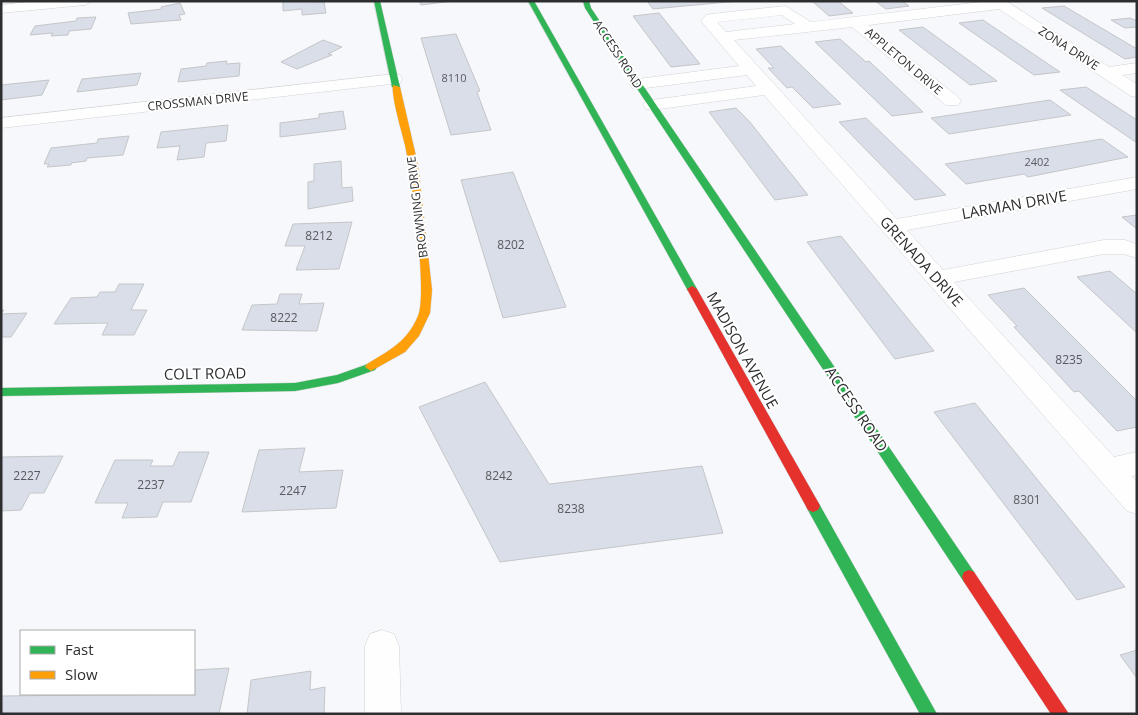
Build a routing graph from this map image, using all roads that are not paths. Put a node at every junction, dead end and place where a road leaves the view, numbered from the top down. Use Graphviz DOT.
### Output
graph roads {
  1 [pos="85,1"];
  2 [pos="377,1"];
  3 [pos="531,1"];
  4 [pos="586,1"];
  5 [pos="942,1"];
  6 [pos="998,3"];
  7 [pos="1,9"];
  8 [pos="955,10"];
  9 [pos="856,22"];
  10 [pos="808,27"];
  11 [pos="723,37"];
  12 [pos="1137,68"];
  13 [pos="752,69"];
  14 [pos="1106,72"];
  15 [pos="394,78"];
  16 [pos="638,84"];
  17 [pos="770,89"];
  18 [pos="1137,92"];
  19 [pos="952,100"];
  20 [pos="652,105"];
  21 [pos="1,123"];
  22 [pos="1137,183"];
  23 [pos="890,226"];
  24 [pos="1137,251"];
  25 [pos="938,278"];
  26 [pos="400,348"];
  27 [pos="1,392"];
  28 [pos="1137,463"];
  29 [pos="1109,470"];
  30 [pos="1137,502"];
  31 [pos="382,646"];
  32 [pos="383,714"];
  33 [pos="929,714"];
  34 [pos="1061,714"];
  1 -- 7 [label="street"];
  2 -- 15 [label="street, BROWNING DRIVE"];
  3 -- 33 [label="street, MADISON AVENUE"];
  4 -- 16 [label="street, ACCESS ROAD"];
  5 -- 8 [label="street"];
  6 -- 8 [label="street, APPLETON DRIVE"];
  6 -- 14 [label="street, ZONA DRIVE"];
  8 -- 9 [label="street, APPLETON DRIVE"];
  9 -- 10 [label="street, APPLETON DRIVE"];
  9 -- 19 [label="street, APPLETON DRIVE"];
  10 -- 11 [label="street, APPLETON DRIVE"];
  10 -- 11 [label="street, GRENADA DRIVE"];
  11 -- 13 [label="street, GRENADA DRIVE"];
  12 -- 14 [label="street"];
  13 -- 16 [label="street"];
  13 -- 17 [label="street, GRENADA DRIVE"];
  14 -- 18 [label="street, ZONA DRIVE"];
  15 -- 21 [label="street, CROSSMAN DRIVE"];
  15 -- 26 [label="street, BROWNING DRIVE"];
  16 -- 20 [label="street, ACCESS ROAD"];
  17 -- 20 [label="street, ACCESS ROAD"];
  17 -- 23 [label="street, GRENADA DRIVE"];
  20 -- 34 [label="street, ACCESS ROAD"];
  22 -- 23 [label="street, LARMAN DRIVE"];
  23 -- 25 [label="street, GRENADA DRIVE"];
  24 -- 25 [label="street"];
  25 -- 29 [label="street, GRENADA DRIVE"];
  26 -- 27 [label="street, COLT ROAD"];
  28 -- 29 [label="street"];
  29 -- 30 [label="street, GRENADA DRIVE"];
  31 -- 32 [label="street"];
}
